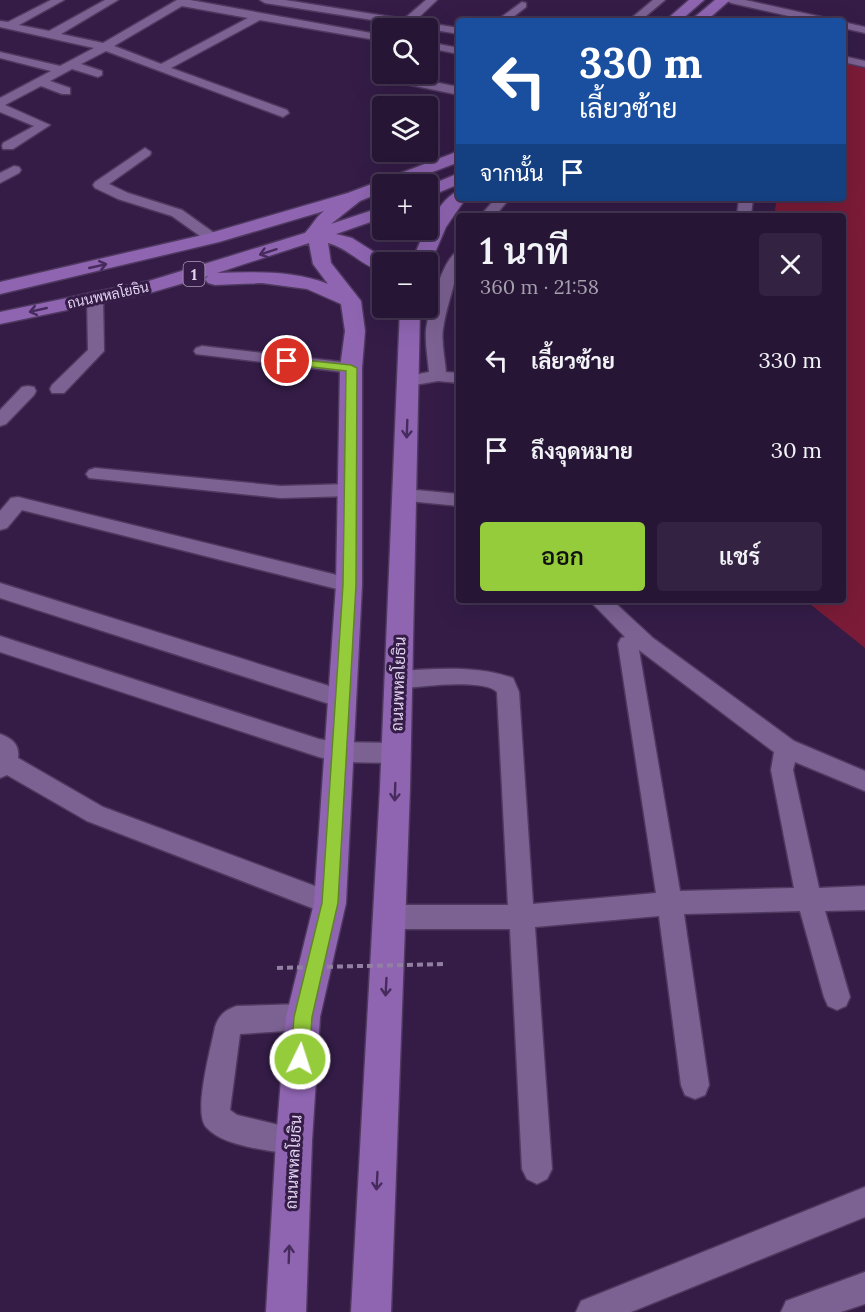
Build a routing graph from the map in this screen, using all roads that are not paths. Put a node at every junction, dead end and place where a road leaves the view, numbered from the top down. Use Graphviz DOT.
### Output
graph roads {
  1 [pos="59,0"];
  2 [pos="113,0"];
  3 [pos="241,0"];
  4 [pos="265,0"];
  5 [pos="363,0"];
  6 [pos="432,0"];
  7 [pos="660,0"];
  8 [pos="697,0"];
  9 [pos="723,0"];
  10 [pos="732,0"];
  11 [pos="183,2"];
  12 [pos="298,2"];
  13 [pos="522,5"];
  14 [pos="227,11"];
  15 [pos="755,12"];
  16 [pos="348,13"];
  17 [pos="258,16"];
  18 [pos="412,18"];
  19 [pos="505,18"];
  20 [pos="637,18"];
  21 [pos="676,18"];
  22 [pos="701,18"];
  23 [pos="778,18"];
  24 [pos="802,18"];
  25 [pos="372,19"];
  26 [pos="5,24"];
  27 [pos="848,26"];
  28 [pos="438,29"];
  29 [pos="865,30"];
  30 [pos="456,31"];
  31 [pos="51,34"];
  32 [pos="372,36"];
  33 [pos="105,47"];
  34 [pos="438,47"];
  35 [pos="456,50"];
  36 [pos="0,55"];
  37 [pos="846,60"];
  38 [pos="865,64"];
  39 [pos="67,67"];
  40 [pos="160,69"];
  41 [pos="98,73"];
  42 [pos="40,81"];
  43 [pos="425,84"];
  44 [pos="456,90"];
  45 [pos="66,91"];
  46 [pos="0,103"];
  47 [pos="0,108"];
  48 [pos="283,113"];
  49 [pos="10,146"];
  50 [pos="145,152"];
  51 [pos="456,157"];
  52 [pos="14,170"];
  53 [pos="413,174"];
  54 [pos="0,179"];
  55 [pos="456,179"];
  56 [pos="438,187"];
  57 [pos="372,190"];
  58 [pos="354,197"];
  59 [pos="456,199"];
  60 [pos="500,201"];
  61 [pos="490,213"];
  62 [pos="372,216"];
  63 [pos="243,229"];
  64 [pos="317,235"];
  65 [pos="212,238"];
  66 [pos="425,252"];
  67 [pos="372,259"];
  68 [pos="456,262"];
  69 [pos="153,286"];
  70 [pos="0,288"];
  71 [pos="95,297"];
  72 [pos="351,301"];
  73 [pos="0,318"];
  74 [pos="410,318"];
  75 [pos="202,351"];
  76 [pos="351,368"];
  77 [pos="438,376"];
  78 [pos="456,378"];
  79 [pos="409,381"];
  80 [pos="58,389"];
  81 [pos="28,392"];
  82 [pos="0,420"];
  83 [pos="95,474"];
  84 [pos="350,490"];
  85 [pos="405,495"];
  86 [pos="456,501"];
  87 [pos="0,523"];
  88 [pos="349,585"];
  89 [pos="0,590"];
  90 [pos="602,603"];
  91 [pos="0,644"];
  92 [pos="628,644"];
  93 [pos="398,680"];
  94 [pos="342,699"];
  95 [pos="786,748"];
  96 [pos="338,753"];
  97 [pos="395,753"];
  98 [pos="2,758"];
  99 [pos="865,782"];
  100 [pos="865,898"];
  101 [pos="809,900"];
  102 [pos="330,903"];
  103 [pos="670,903"];
  104 [pos="520,916"];
  105 [pos="389,917"];
  106 [pos="837,997"];
  107 [pos="303,1017"];
  108 [pos="695,1085"];
  109 [pos="294,1141"];
  110 [pos="537,1169"];
  111 [pos="865,1202"];
  112 [pos="865,1288"];
  113 [pos="286,1312"];
  114 [pos="371,1312"];
  115 [pos="591,1312"];
  116 [pos="797,1312"];
  1 -- 26 [label="street"];
  2 -- 31 [label="street"];
  3 -- 14 [label="street"];
  4 -- 12 [label="street"];
  5 -- 16 [label="street"];
  6 -- 18 [label="street"];
  7 -- 20 [label="street"];
  8 -- 21 [label="main road"];
  9 -- 22 [label="main road"];
  10 -- 15 [label="street"];
  11 -- 14 [label="street"];
  11 -- 33 [label="street"];
  12 -- 16 [label="street"];
  13 -- 19 [label="street"];
  14 -- 17 [label="street"];
  15 -- 23 [label="street"];
  15 -- 24 [label="street"];
  16 -- 25 [label="street"];
  17 -- 32 [label="street"];
  17 -- 40 [label="street"];
  26 -- 31 [label="street"];
  27 -- 29 [label="street"];
  28 -- 30 [label="street"];
  31 -- 33 [label="street"];
  33 -- 39 [label="street"];
  33 -- 40 [label="street"];
  34 -- 35 [label="street"];
  36 -- 39 [label="street"];
  37 -- 38 [label="street"];
  39 -- 41 [label="street"];
  39 -- 42 [label="street"];
  40 -- 48 [label="street"];
  42 -- 45 [label="street"];
  42 -- 46 [label="street"];
  43 -- 44 [label="street"];
  47 -- 49 [label="street"];
  50 -- 65 [label="street"];
  51 -- 53 [label="main road"];
  52 -- 54 [label="street"];
  55 -- 56 [label="main road"];
  57 -- 58 [label="main road, ถนนพหลโยธิน / 1"];
  58 -- 63 [label="main road, ถนนพหลโยธิน / 1"];
  58 -- 64 [label="main road, ถนนพหลโยธิน"];
  59 -- 66 [label="main road"];
  60 -- 61 [label="street"];
  62 -- 64 [label="main road, ถนนพหลโยธิน / 1"];
  63 -- 64 [label="main road, ถนนพหลโยธิน"];
  63 -- 65 [label="main road, ถนนพหลโยธิน / 1"];
  64 -- 67 [label="main road, ถนนพหลโยธิน"];
  64 -- 69 [label="main road, ถนนพหลโยธิน / 1, one-way"];
  64 -- 72 [label="main road"];
  70 -- 65 [label="main road, ถนนพหลโยธิน / 1, one-way"];
  68 -- 77 [label="street"];
  69 -- 71 [label="main road, ถนนพหลโยธิน / 1"];
  69 -- 72 [label="main road"];
  71 -- 73 [label="main road, ถนนพหลโยธิน / 1, one-way"];
  71 -- 80 [label="street"];
  72 -- 76 [label="main road, ถนนพหลโยธิน"];
  74 -- 79 [label="main road, ถนนพหลโยธิน"];
  75 -- 76 [label="street"];
  76 -- 84 [label="main road, ถนนพหลโยธิน"];
  77 -- 78 [label="street"];
  77 -- 79 [label="street"];
  79 -- 85 [label="main road, ถนนพหลโยธิน, one-way"];
  81 -- 82 [label="street"];
  83 -- 84 [label="street"];
  84 -- 88 [label="main road, ถนนพหลโยธิน"];
  85 -- 86 [label="street"];
  85 -- 93 [label="main road, ถนนพหลโยธิน"];
  87 -- 88 [label="street"];
  88 -- 94 [label="main road, ถนนพหลโยธิน"];
  89 -- 94 [label="street"];
  90 -- 95 [label="street"];
  91 -- 96 [label="street"];
  92 -- 103 [label="street"];
  93 -- 97 [label="main road, ถนนพหลโยธิน"];
  93 -- 104 [label="street"];
  94 -- 96 [label="main road, ถนนพหลโยธิน"];
  95 -- 99 [label="street"];
  95 -- 101 [label="street"];
  96 -- 97 [label="street"];
  96 -- 102 [label="main road, ถนนพหลโยธิน"];
  97 -- 105 [label="main road, ถนนพหลโยธิน, one-way"];
  98 -- 102 [label="street"];
  100 -- 101 [label="street"];
  101 -- 103 [label="street"];
  101 -- 106 [label="street"];
  102 -- 107 [label="main road, ถนนพหลโยธิน"];
  103 -- 104 [label="street"];
  103 -- 108 [label="street"];
  104 -- 105 [label="street"];
  104 -- 110 [label="street"];
  105 -- 114 [label="main road, ถนนพหลโยธิน, one-way"];
  107 -- 109 [label="main road, ถนนพหลโยธิน"];
  107 -- 109 [label="street"];
  113 -- 109 [label="main road, ถนนพหลโยธิน, one-way"];
  111 -- 115 [label="street"];
  112 -- 116 [label="street"];
}
